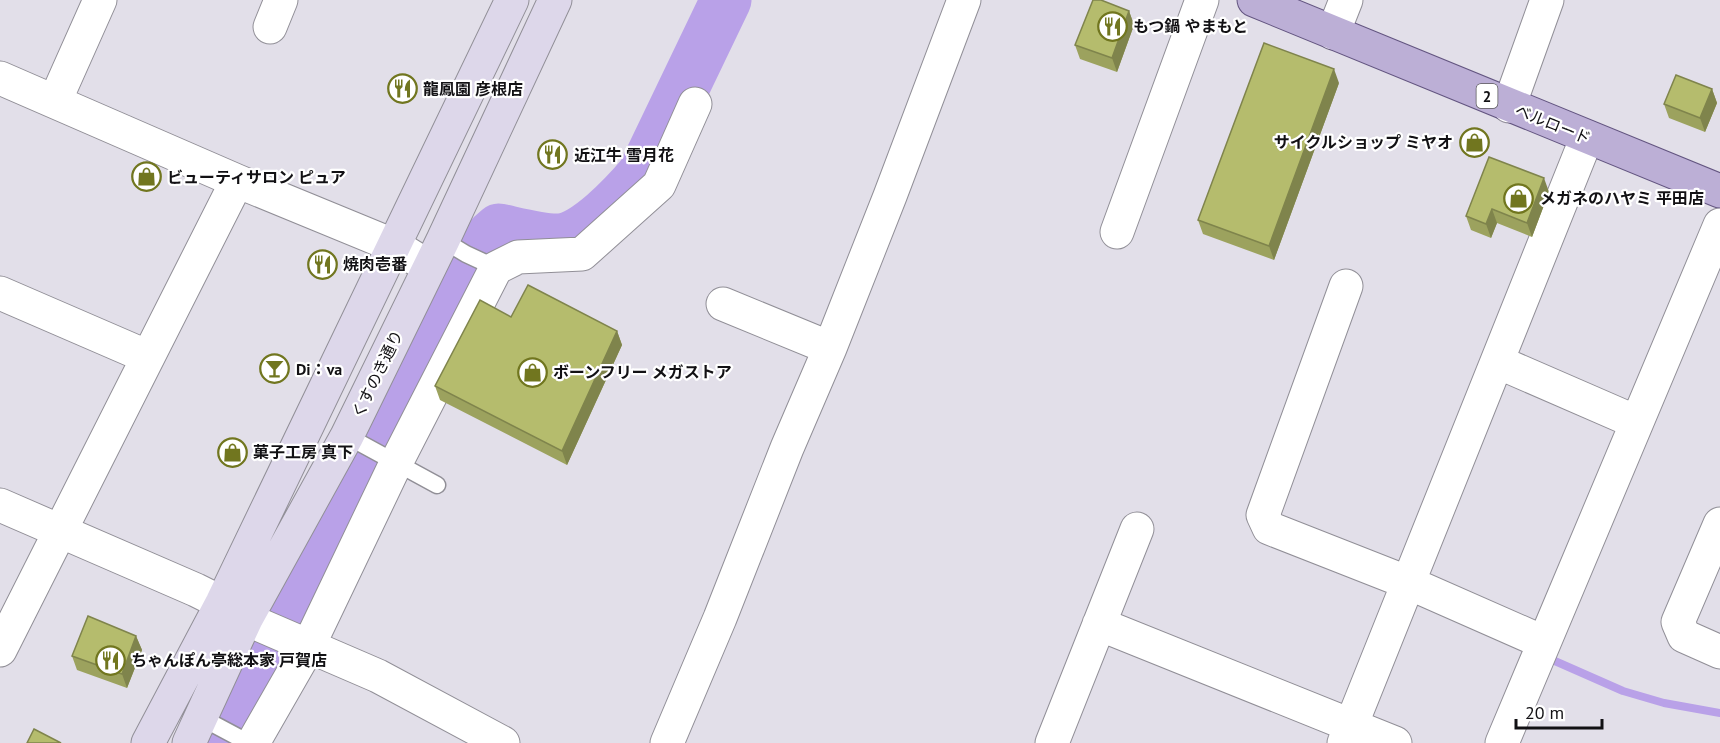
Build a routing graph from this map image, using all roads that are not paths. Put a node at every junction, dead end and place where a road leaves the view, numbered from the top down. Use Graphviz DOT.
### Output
graph roads {
  1 [pos="100,0"];
  2 [pos="512,0"];
  3 [pos="555,0"];
  4 [pos="964,0"];
  5 [pos="1202,0"];
  6 [pos="1254,0"];
  7 [pos="1346,0"];
  8 [pos="1547,0"];
  9 [pos="1333,33"];
  10 [pos="0,78"];
  11 [pos="55,101"];
  12 [pos="695,104"];
  13 [pos="1509,106"];
  14 [pos="1587,137"];
  15 [pos="237,181"];
  16 [pos="1720,191"];
  17 [pos="1720,225"];
  18 [pos="1117,232"];
  19 [pos="395,246"];
  20 [pos="466,260"];
  21 [pos="1346,286"];
  22 [pos="0,293"];
  23 [pos="723,303"];
  24 [pos="830,348"];
  25 [pos="148,357"];
  26 [pos="1497,362"];
  27 [pos="1636,422"];
  28 [pos="357,442"];
  29 [pos="392,461"];
  30 [pos="437,485"];
  31 [pos="0,505"];
  32 [pos="1720,524"];
  33 [pos="1137,530"];
  34 [pos="61,531"];
  35 [pos="1409,583"];
  36 [pos="1099,624"];
  37 [pos="269,628"];
  38 [pos="1542,642"];
  39 [pos="0,650"];
  40 [pos="1720,652"];
  41 [pos="204,730"];
  42 [pos="1347,734"];
  43 [pos="1513,739"];
  44 [pos="249,742"];
  45 [pos="148,743"];
  46 [pos="502,743"];
  47 [pos="667,743"];
  48 [pos="1052,743"];
  49 [pos="1395,743"];
  1 -- 11 [label="street"];
  2 -- 19 [label="main road, くすのき通り"];
  3 -- 20 [label="main road, くすのき通り"];
  4 -- 24 [label="street"];
  5 -- 18 [label="street"];
  6 -- 9 [label="main road, ベルロード / 2"];
  7 -- 9 [label="street"];
  8 -- 13 [label="street"];
  9 -- 13 [label="main road, ベルロード / 2"];
  10 -- 11 [label="street"];
  11 -- 15 [label="street"];
  12 -- 20 [label="street"];
  13 -- 14 [label="main road, ベルロード / 2"];
  14 -- 16 [label="main road, ベルロード / 2"];
  14 -- 26 [label="street"];
  15 -- 19 [label="street"];
  15 -- 25 [label="street"];
  17 -- 27 [label="street"];
  19 -- 20 [label="street"];
  19 -- 37 [label="main road, くすのき通り"];
  20 -- 28 [label="main road, くすのき通り"];
  20 -- 29 [label="street"];
  21 -- 35 [label="street"];
  22 -- 25 [label="street"];
  23 -- 24 [label="street"];
  24 -- 47 [label="street"];
  25 -- 34 [label="street"];
  26 -- 27 [label="street"];
  26 -- 35 [label="street"];
  27 -- 38 [label="street"];
  28 -- 29 [label="lane"];
  28 -- 37 [label="main road, くすのき通り"];
  29 -- 30 [label="lane"];
  29 -- 37 [label="street"];
  31 -- 34 [label="street"];
  32 -- 40 [label="street"];
  33 -- 36 [label="street"];
  34 -- 37 [label="street"];
  34 -- 39 [label="street"];
  35 -- 38 [label="street"];
  35 -- 42 [label="street"];
  36 -- 42 [label="street"];
  36 -- 48 [label="street"];
  37 -- 41 [label="main road, くすのき通り"];
  37 -- 44 [label="street"];
  37 -- 45 [label="main road, くすのき通り"];
  37 -- 46 [label="street"];
  38 -- 43 [label="street"];
  41 -- 44 [label="lane"];
  42 -- 49 [label="street"];
}
